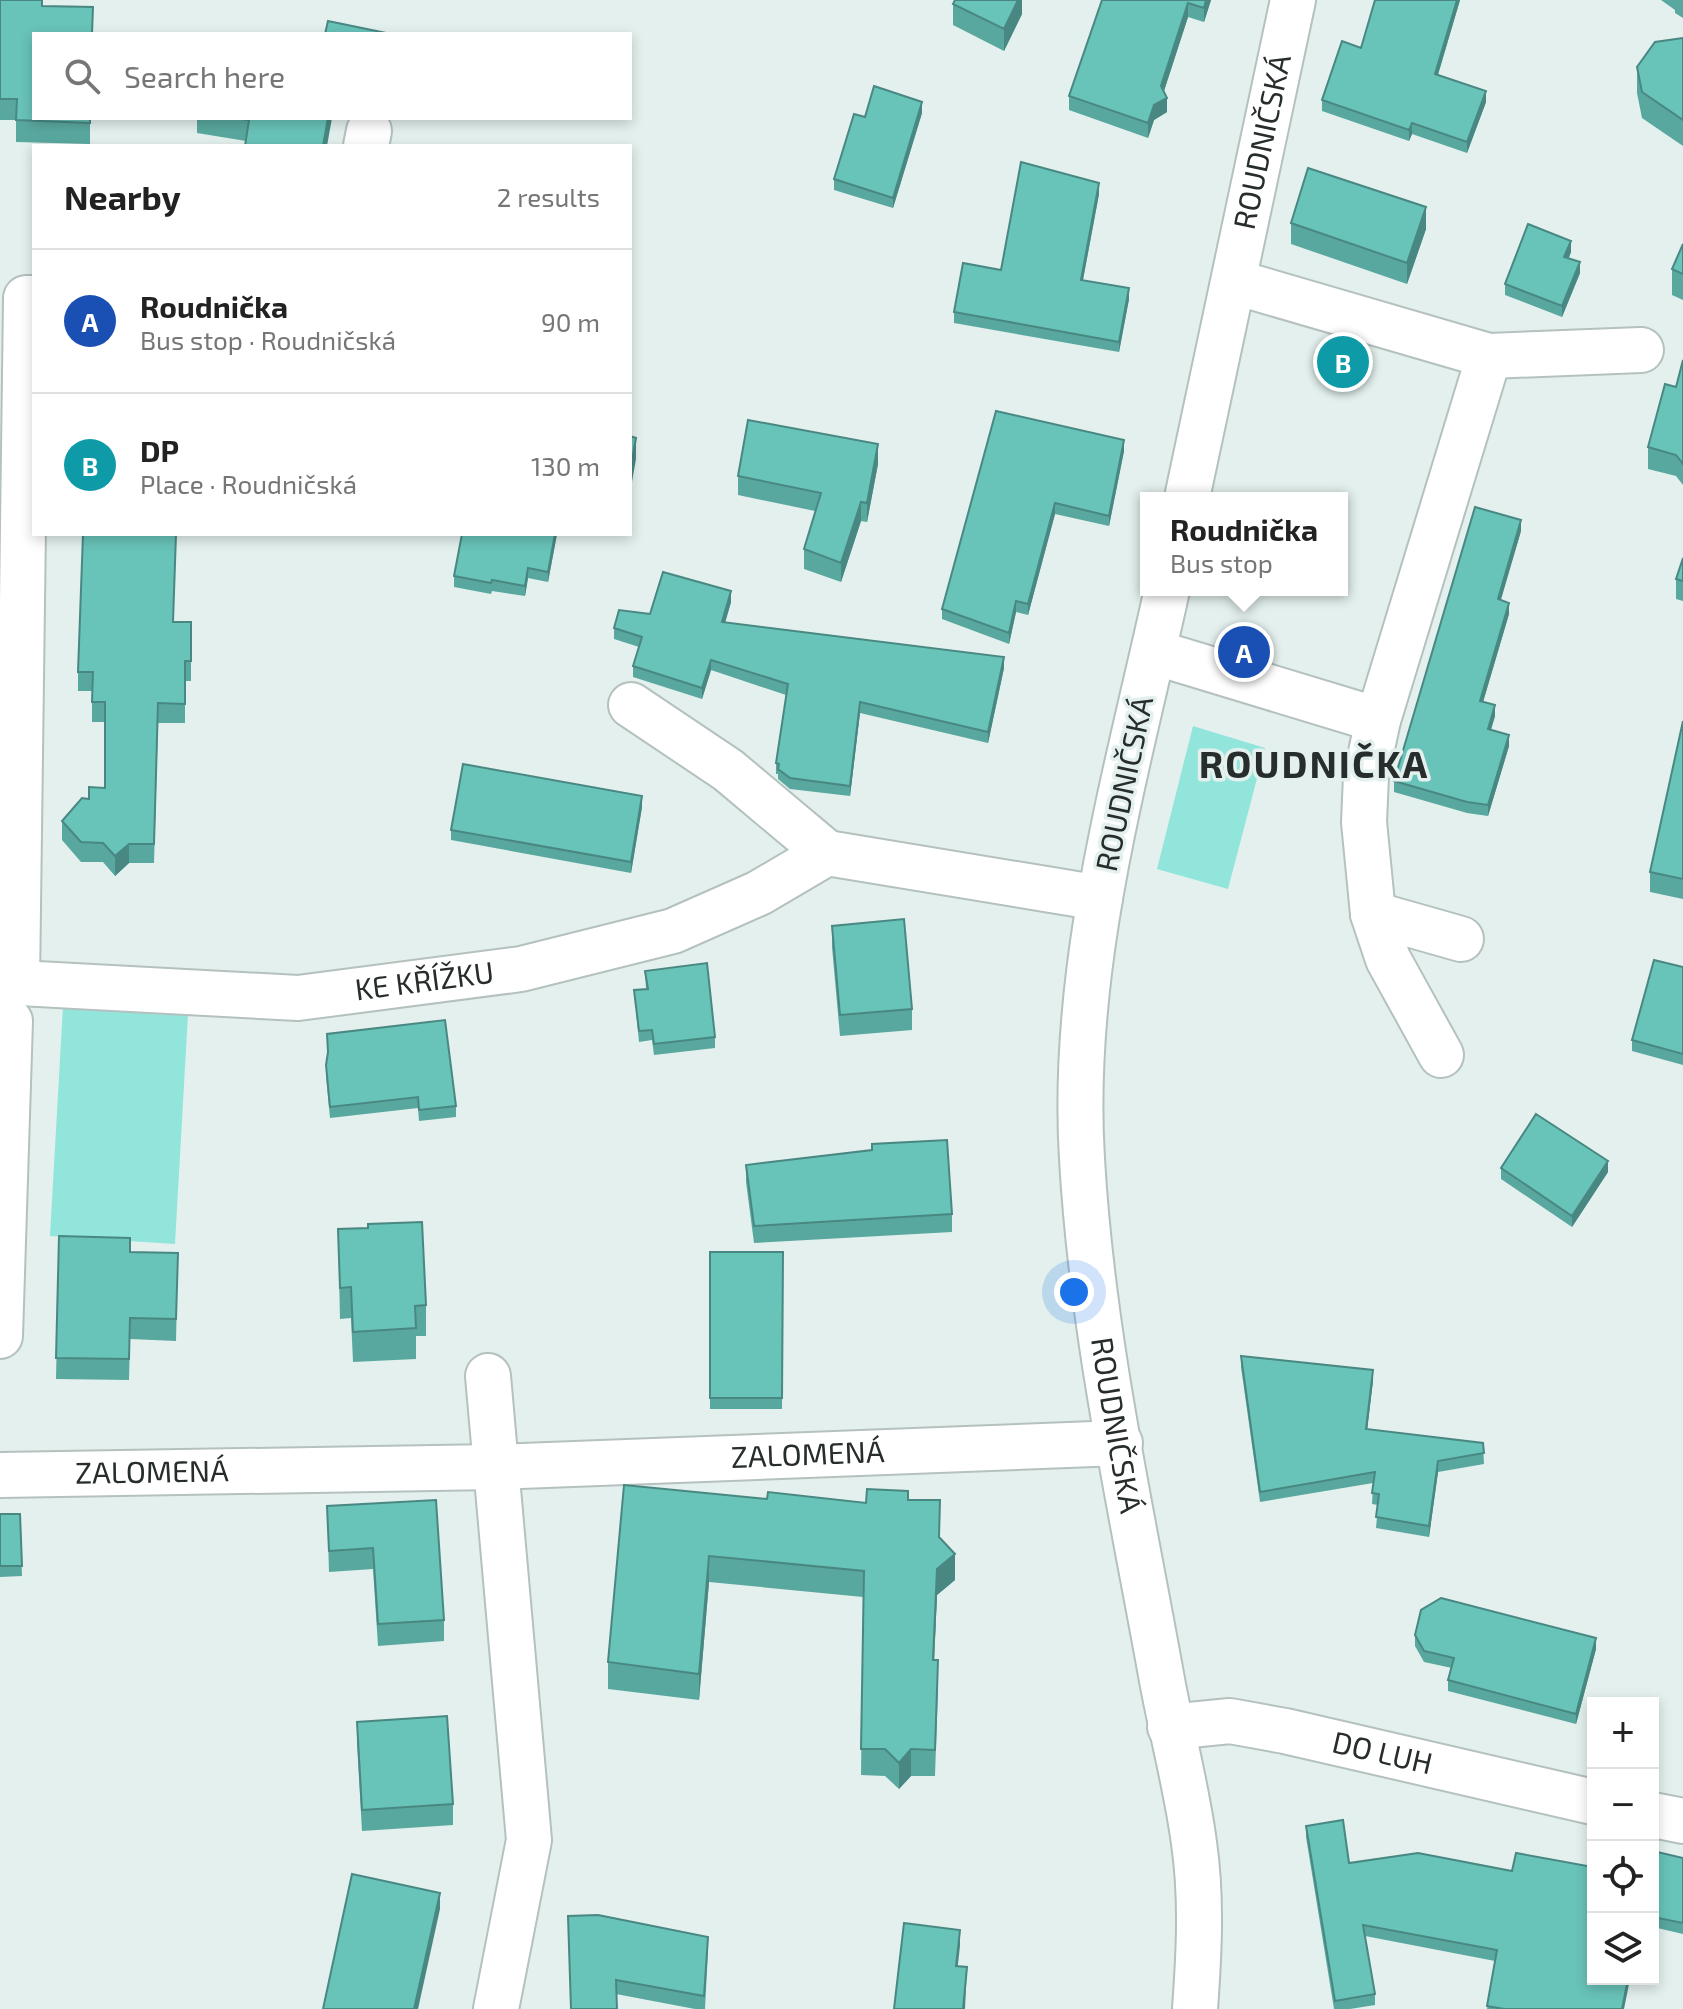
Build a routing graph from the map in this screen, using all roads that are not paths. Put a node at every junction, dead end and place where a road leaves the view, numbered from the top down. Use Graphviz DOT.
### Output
graph roads {
  1 [pos="1293,0"];
  2 [pos="1235,282"];
  3 [pos="32,298"];
  4 [pos="1641,350"];
  5 [pos="1489,356"];
  6 [pos="1188,492"];
  7 [pos="1166,596"];
  8 [pos="1154,652"];
  9 [pos="631,705"];
  10 [pos="1378,720"];
  11 [pos="827,853"];
  12 [pos="1100,898"];
  13 [pos="1373,914"];
  14 [pos="1461,939"];
  15 [pos="9,995"];
  16 [pos="1441,1055"];
  17 [pos="0,1336"];
  18 [pos="488,1376"];
  19 [pos="1120,1443"];
  20 [pos="494,1467"];
  21 [pos="0,1475"];
  22 [pos="1170,1727"];
  23 [pos="1587,1801"];
  24 [pos="1659,1816"];
  25 [pos="1683,1821"];
  26 [pos="496,2009"];
  27 [pos="1195,2009"];
  1 -- 2 [label="street, ROUDNIČSKÁ"];
  2 -- 5 [label="street"];
  2 -- 6 [label="street, ROUDNIČSKÁ"];
  3 -- 15 [label="street"];
  4 -- 5 [label="street"];
  5 -- 10 [label="street"];
  7 -- 8 [label="street, ROUDNIČSKÁ"];
  8 -- 10 [label="street"];
  8 -- 12 [label="street, ROUDNIČSKÁ"];
  9 -- 11 [label="street"];
  10 -- 13 [label="street"];
  11 -- 12 [label="street"];
  11 -- 15 [label="street, KE KŘÍŽKU"];
  12 -- 19 [label="street, ROUDNIČSKÁ"];
  13 -- 14 [label="street"];
  13 -- 16 [label="street"];
  15 -- 17 [label="street"];
  18 -- 20 [label="street"];
  19 -- 20 [label="street, ZALOMENÁ"];
  19 -- 22 [label="street, ROUDNIČSKÁ"];
  20 -- 21 [label="street, ZALOMENÁ"];
  20 -- 26 [label="street"];
  22 -- 23 [label="street, DO LUH"];
  22 -- 27 [label="street, ROUDNIČSKÁ"];
  24 -- 25 [label="street"];
}
